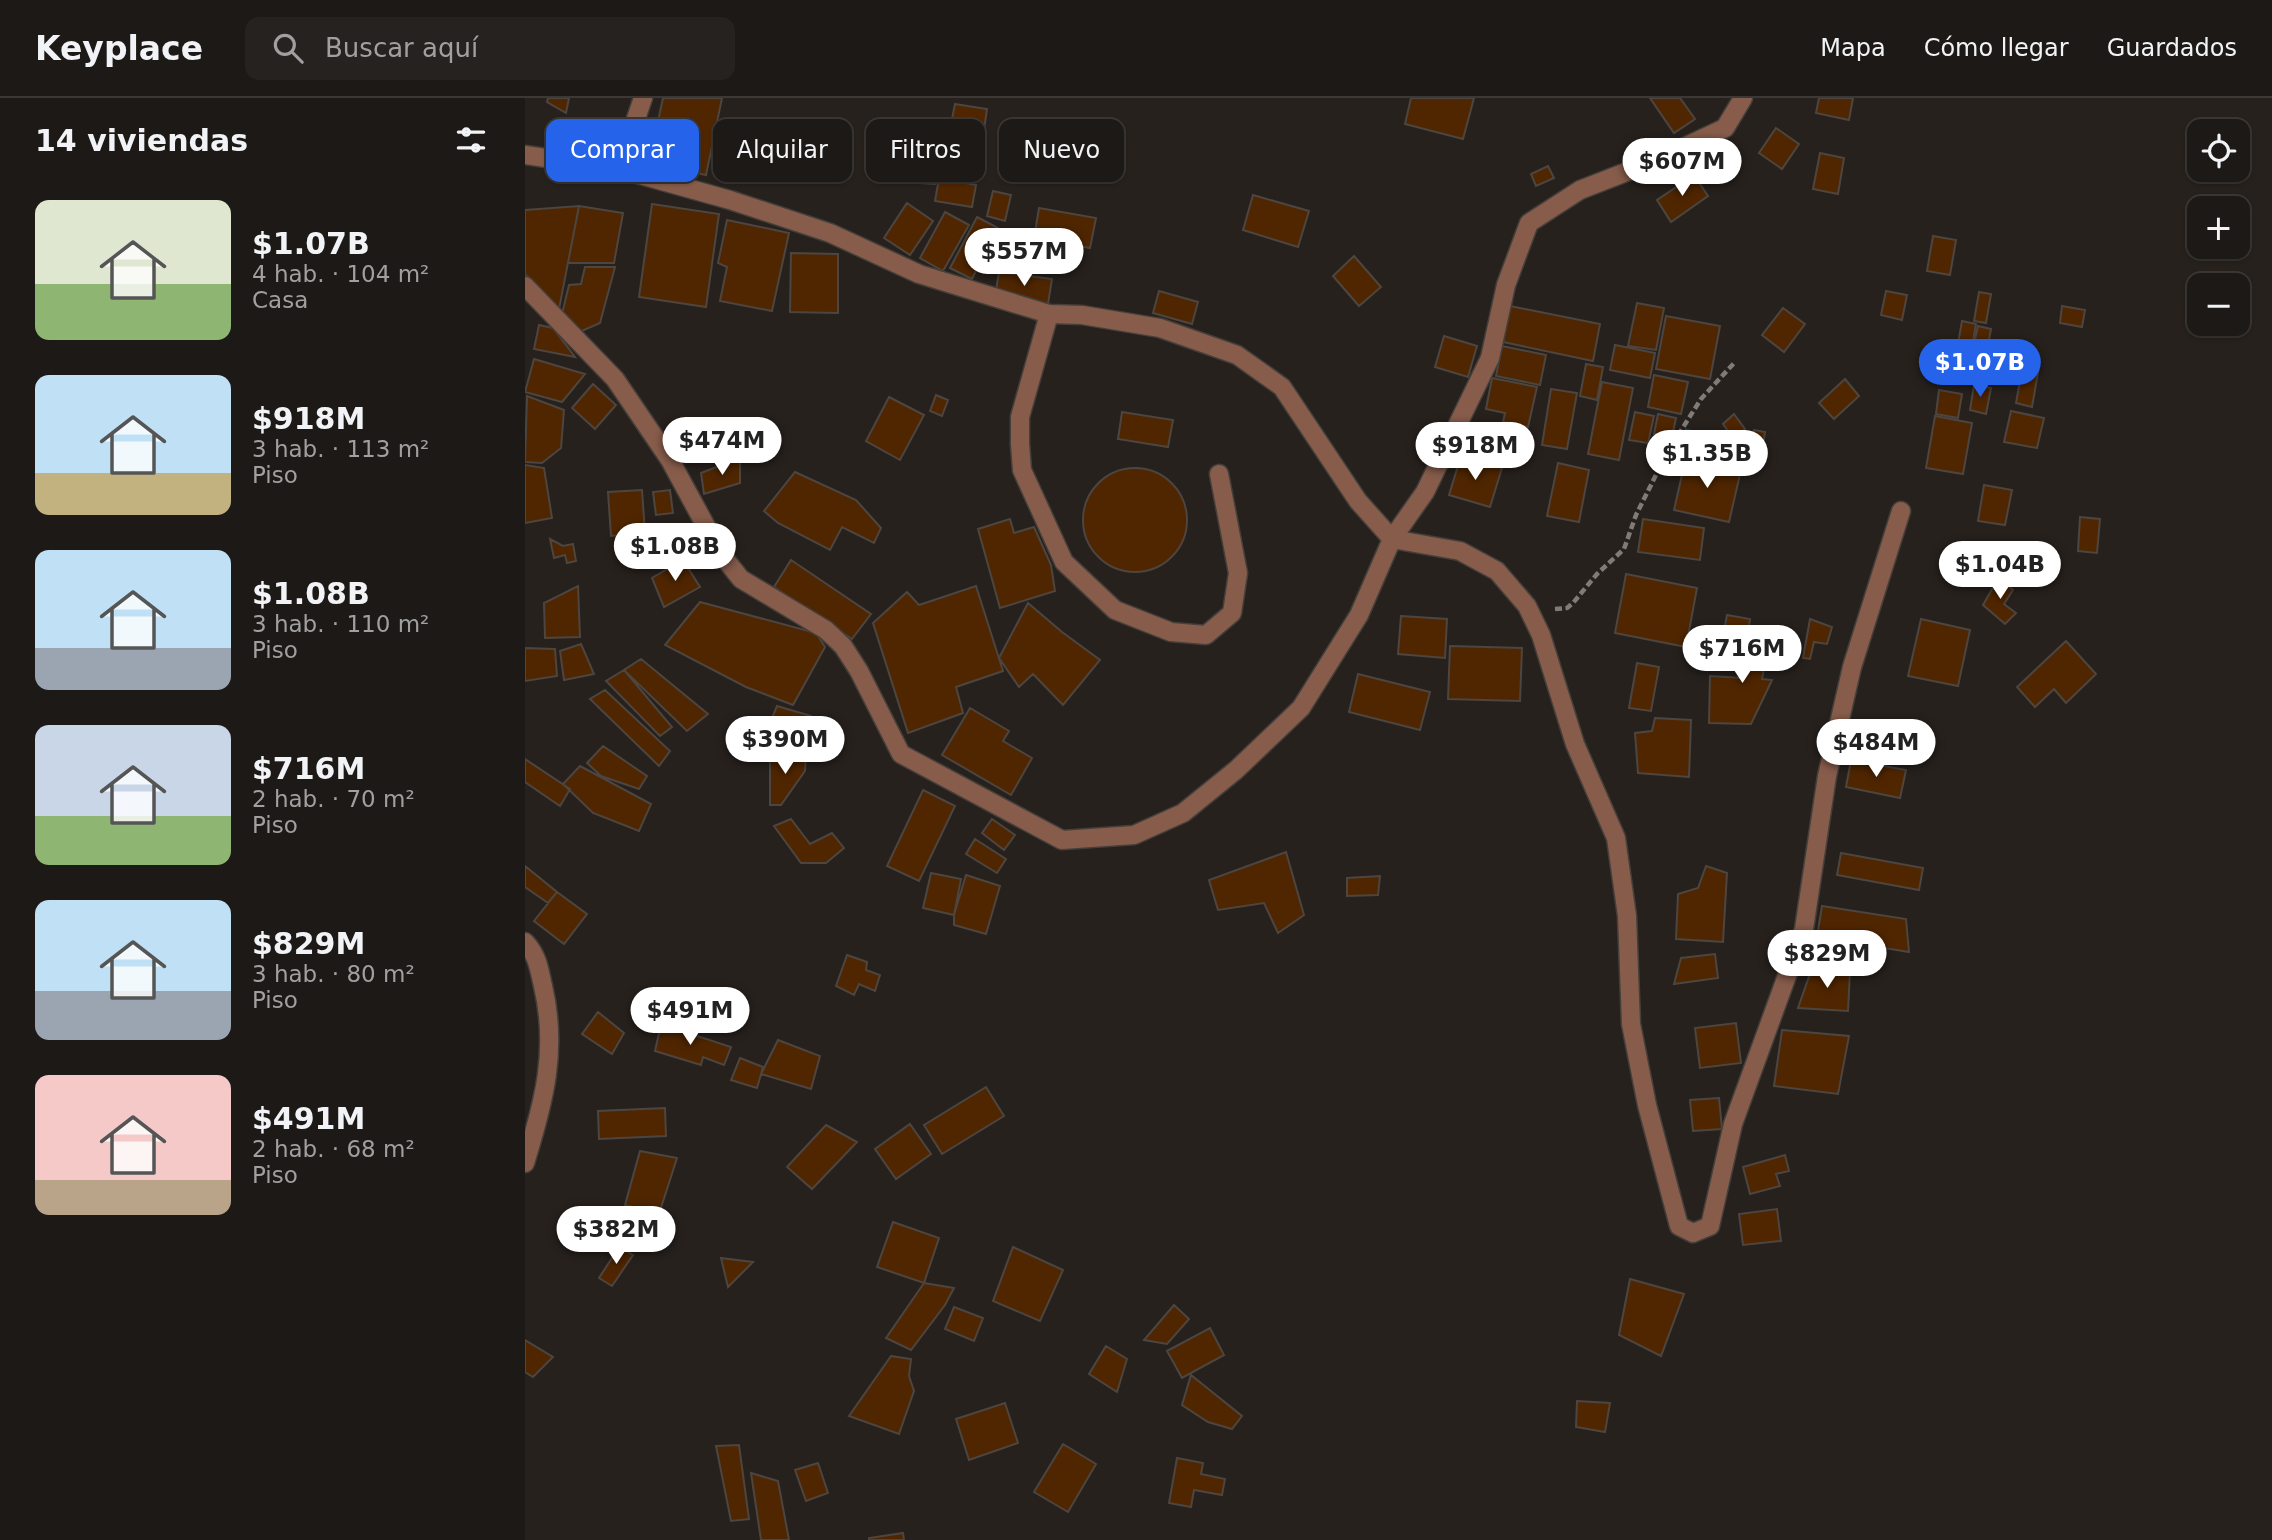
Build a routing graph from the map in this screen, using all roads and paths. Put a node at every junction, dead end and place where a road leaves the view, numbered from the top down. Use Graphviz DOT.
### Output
graph roads {
  1 [pos="643,98"];
  2 [pos="1743,98"];
  3 [pos="636,119"];
  4 [pos="525,155"];
  5 [pos="546,158"];
  6 [pos="666,182"];
  7 [pos="528,289"];
  8 [pos="525,310"];
  9 [pos="1049,314"];
  10 [pos="1735,362"];
  11 [pos="1219,474"];
  12 [pos="1901,510"];
  13 [pos="1392,539"];
  14 [pos="1527,606"];
  15 [pos="525,942"];
  16 [pos="525,1163"];
  1 -- 3 [label="street"];
  2 -- 13 [label="street"];
  4 -- 5 [label="street"];
  6 -- 9 [label="street"];
  7 -- 8 [label="street"];
  7 -- 13 [label="street"];
  9 -- 11 [label="street"];
  9 -- 13 [label="street"];
  10 -- 14 [label="path"];
  12 -- 14 [label="street"];
  13 -- 14 [label="street"];
  15 -- 16 [label="street"];
}
